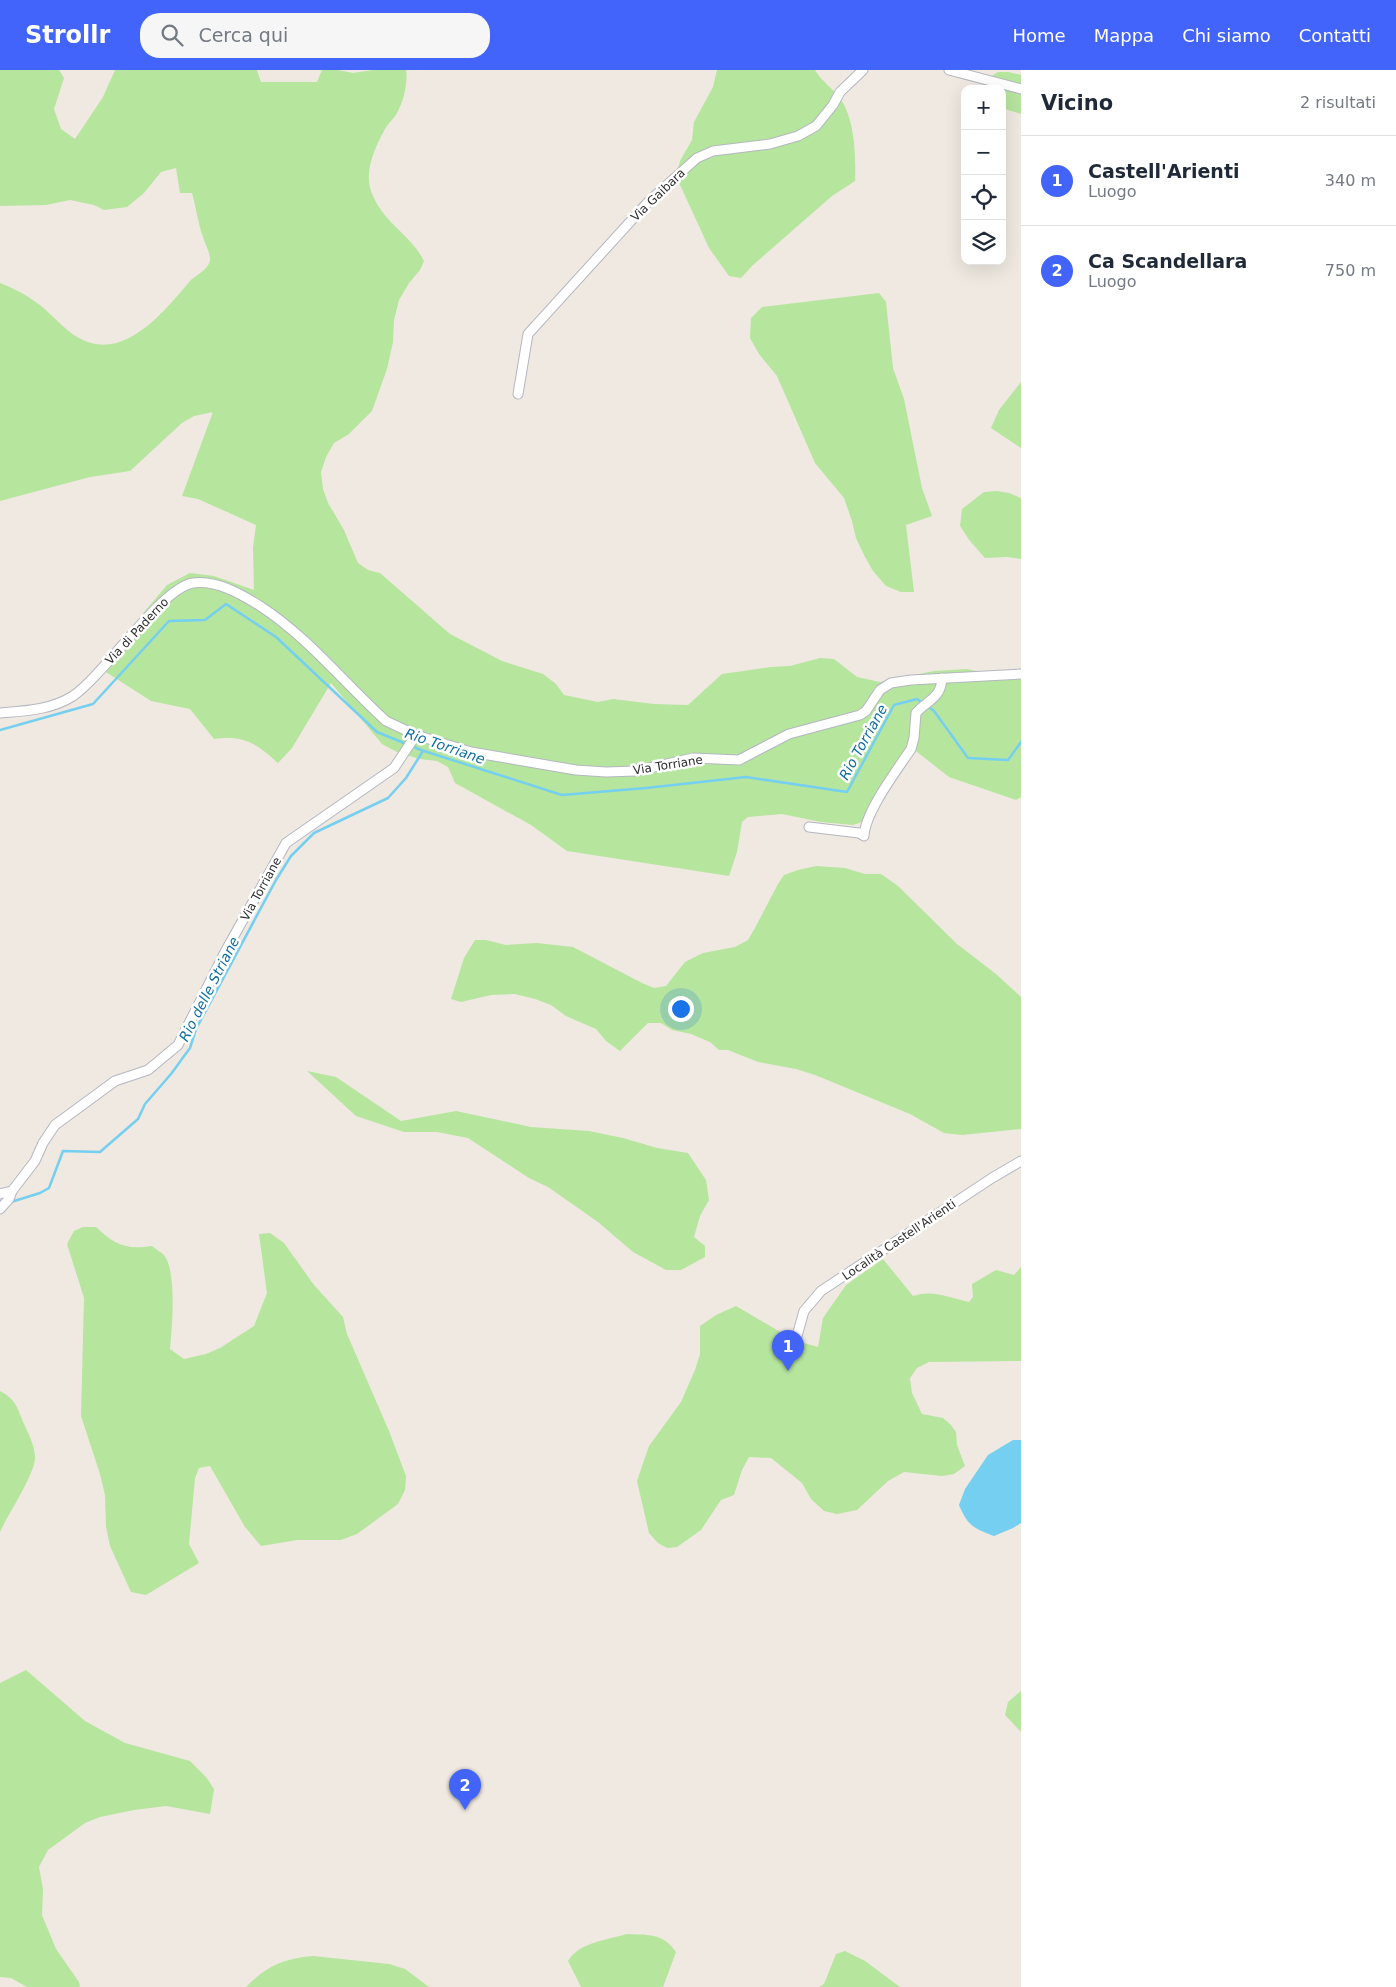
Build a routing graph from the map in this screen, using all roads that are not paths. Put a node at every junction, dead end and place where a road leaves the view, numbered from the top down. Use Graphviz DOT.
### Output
graph roads {
  1 [pos="863,70"];
  2 [pos="949,70"];
  3 [pos="1021,89"];
  4 [pos="518,394"];
  5 [pos="1021,674"];
  6 [pos="942,678"];
  7 [pos="0,713"];
  8 [pos="386,721"];
  9 [pos="414,738"];
  10 [pos="809,827"];
  11 [pos="1021,1161"];
  12 [pos="0,1194"];
  13 [pos="6,1201"];
  14 [pos="797,1336"];
  1 -- 4 [label="street, Via Gaibara"];
  2 -- 3 [label="street"];
  5 -- 6 [label="street, Via Torriane"];
  6 -- 9 [label="street, Via Torriane"];
  6 -- 10 [label="street"];
  7 -- 8 [label="street, Via di Paderno"];
  8 -- 9 [label="street, Via Torriane"];
  9 -- 13 [label="street, Via Torriane"];
  11 -- 14 [label="street, Località Castell'Arienti"];
  12 -- 13 [label="street, Via Torriane"];
}
